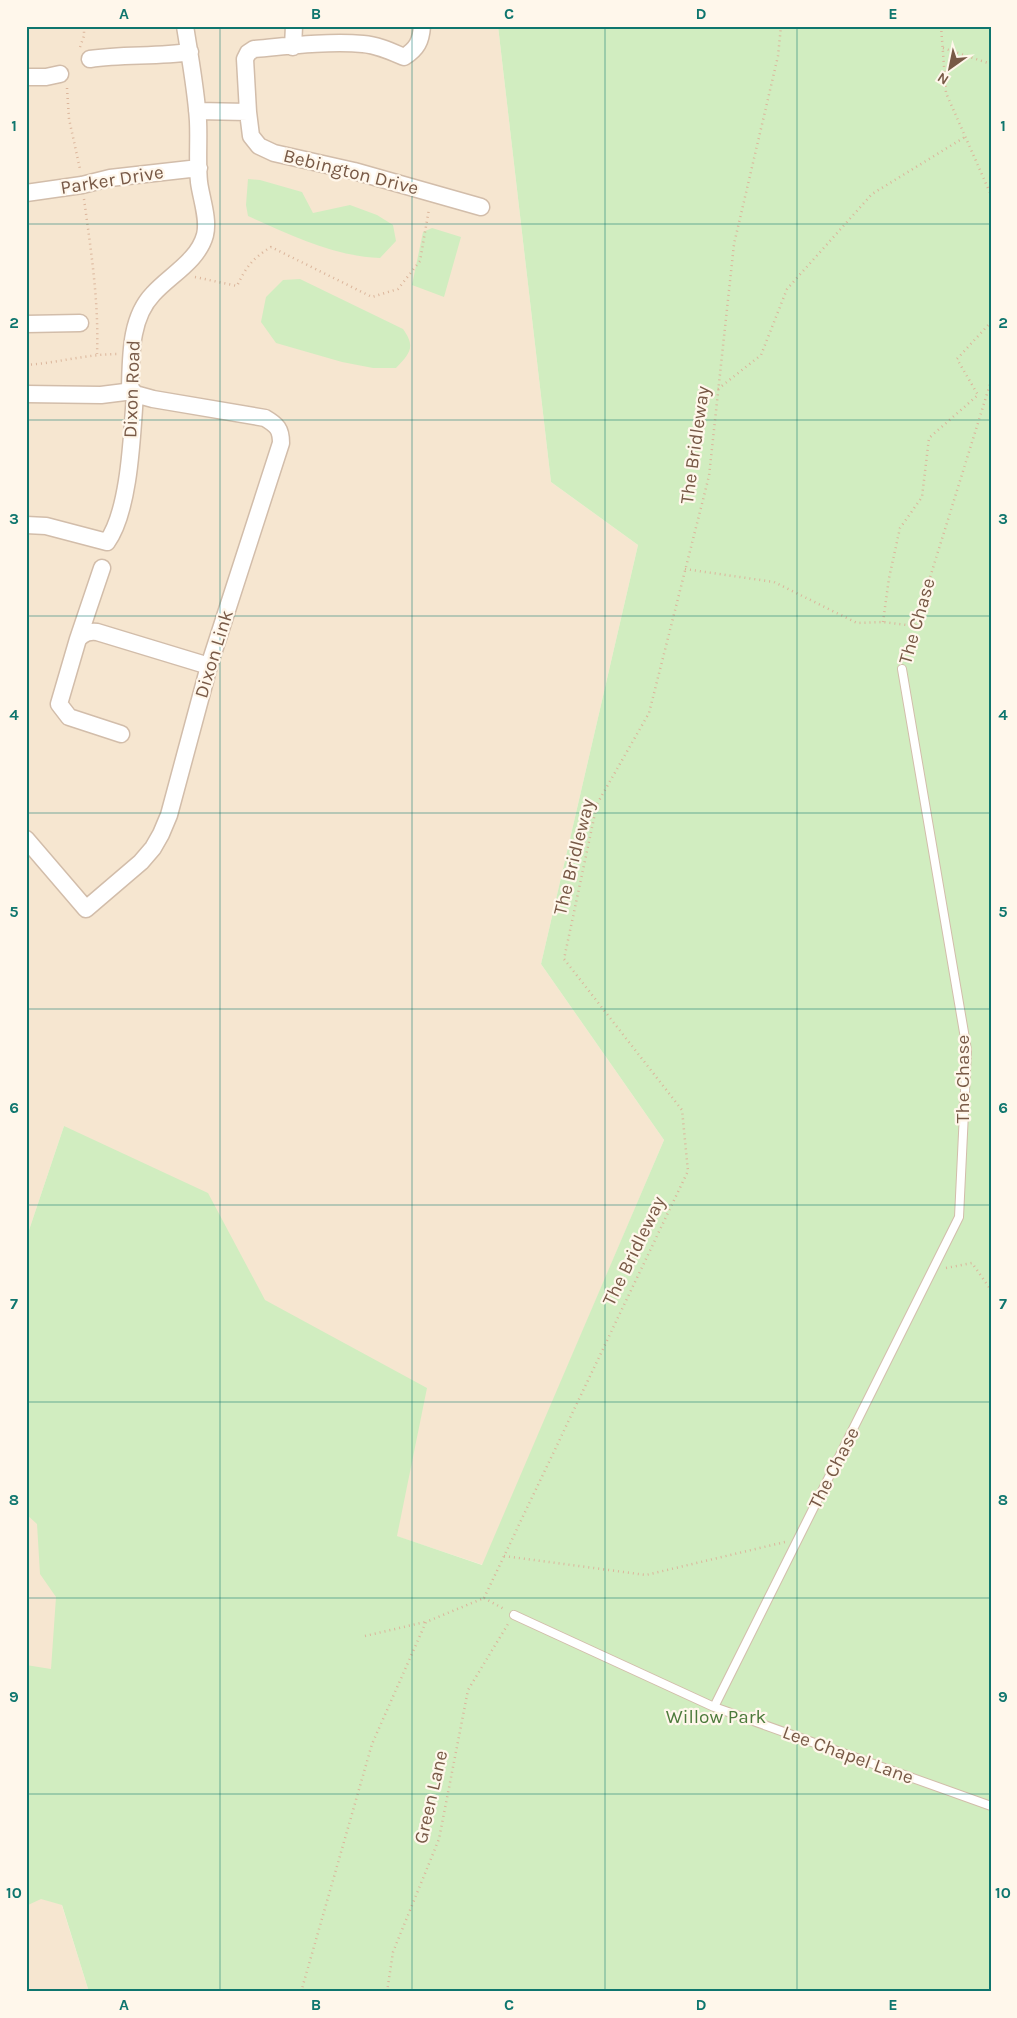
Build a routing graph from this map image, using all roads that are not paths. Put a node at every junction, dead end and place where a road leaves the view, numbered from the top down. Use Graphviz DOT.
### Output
graph roads {
  1 [pos="185,26"];
  2 [pos="294,26"];
  3 [pos="422,26"];
  4 [pos="293,47"];
  5 [pos="190,52"];
  6 [pos="90,59"];
  7 [pos="60,74"];
  8 [pos="26,77"];
  9 [pos="196,111"];
  10 [pos="248,112"];
  11 [pos="199,168"];
  12 [pos="26,193"];
  13 [pos="480,206"];
  14 [pos="26,324"];
  15 [pos="80,324"];
  16 [pos="134,392"];
  17 [pos="26,394"];
  18 [pos="26,525"];
  19 [pos="102,568"];
  20 [pos="78,639"];
  21 [pos="209,666"];
  22 [pos="902,669"];
  23 [pos="121,734"];
  24 [pos="26,839"];
  25 [pos="514,1614"];
  26 [pos="714,1707"];
  27 [pos="991,1806"];
  1 -- 5 [label="street, Dixon Road"];
  2 -- 4 [label="street"];
  3 -- 4 [label="street, Bebington Drive"];
  4 -- 10 [label="street, Bebington Drive"];
  5 -- 6 [label="street"];
  5 -- 9 [label="street, Dixon Road"];
  7 -- 8 [label="street"];
  9 -- 10 [label="street"];
  9 -- 11 [label="street, Dixon Road"];
  10 -- 13 [label="street, Bebington Drive"];
  11 -- 12 [label="street, Parker Drive"];
  11 -- 16 [label="street, Dixon Road"];
  14 -- 15 [label="street"];
  16 -- 17 [label="street"];
  16 -- 18 [label="street, Dixon Road"];
  16 -- 21 [label="street, Dixon Link"];
  19 -- 20 [label="street"];
  20 -- 21 [label="street"];
  20 -- 23 [label="street"];
  21 -- 24 [label="street, Dixon Link"];
  22 -- 26 [label="lane, The Chase"];
  25 -- 26 [label="lane, Lee Chapel Lane"];
  26 -- 27 [label="lane, Lee Chapel Lane"];
}
